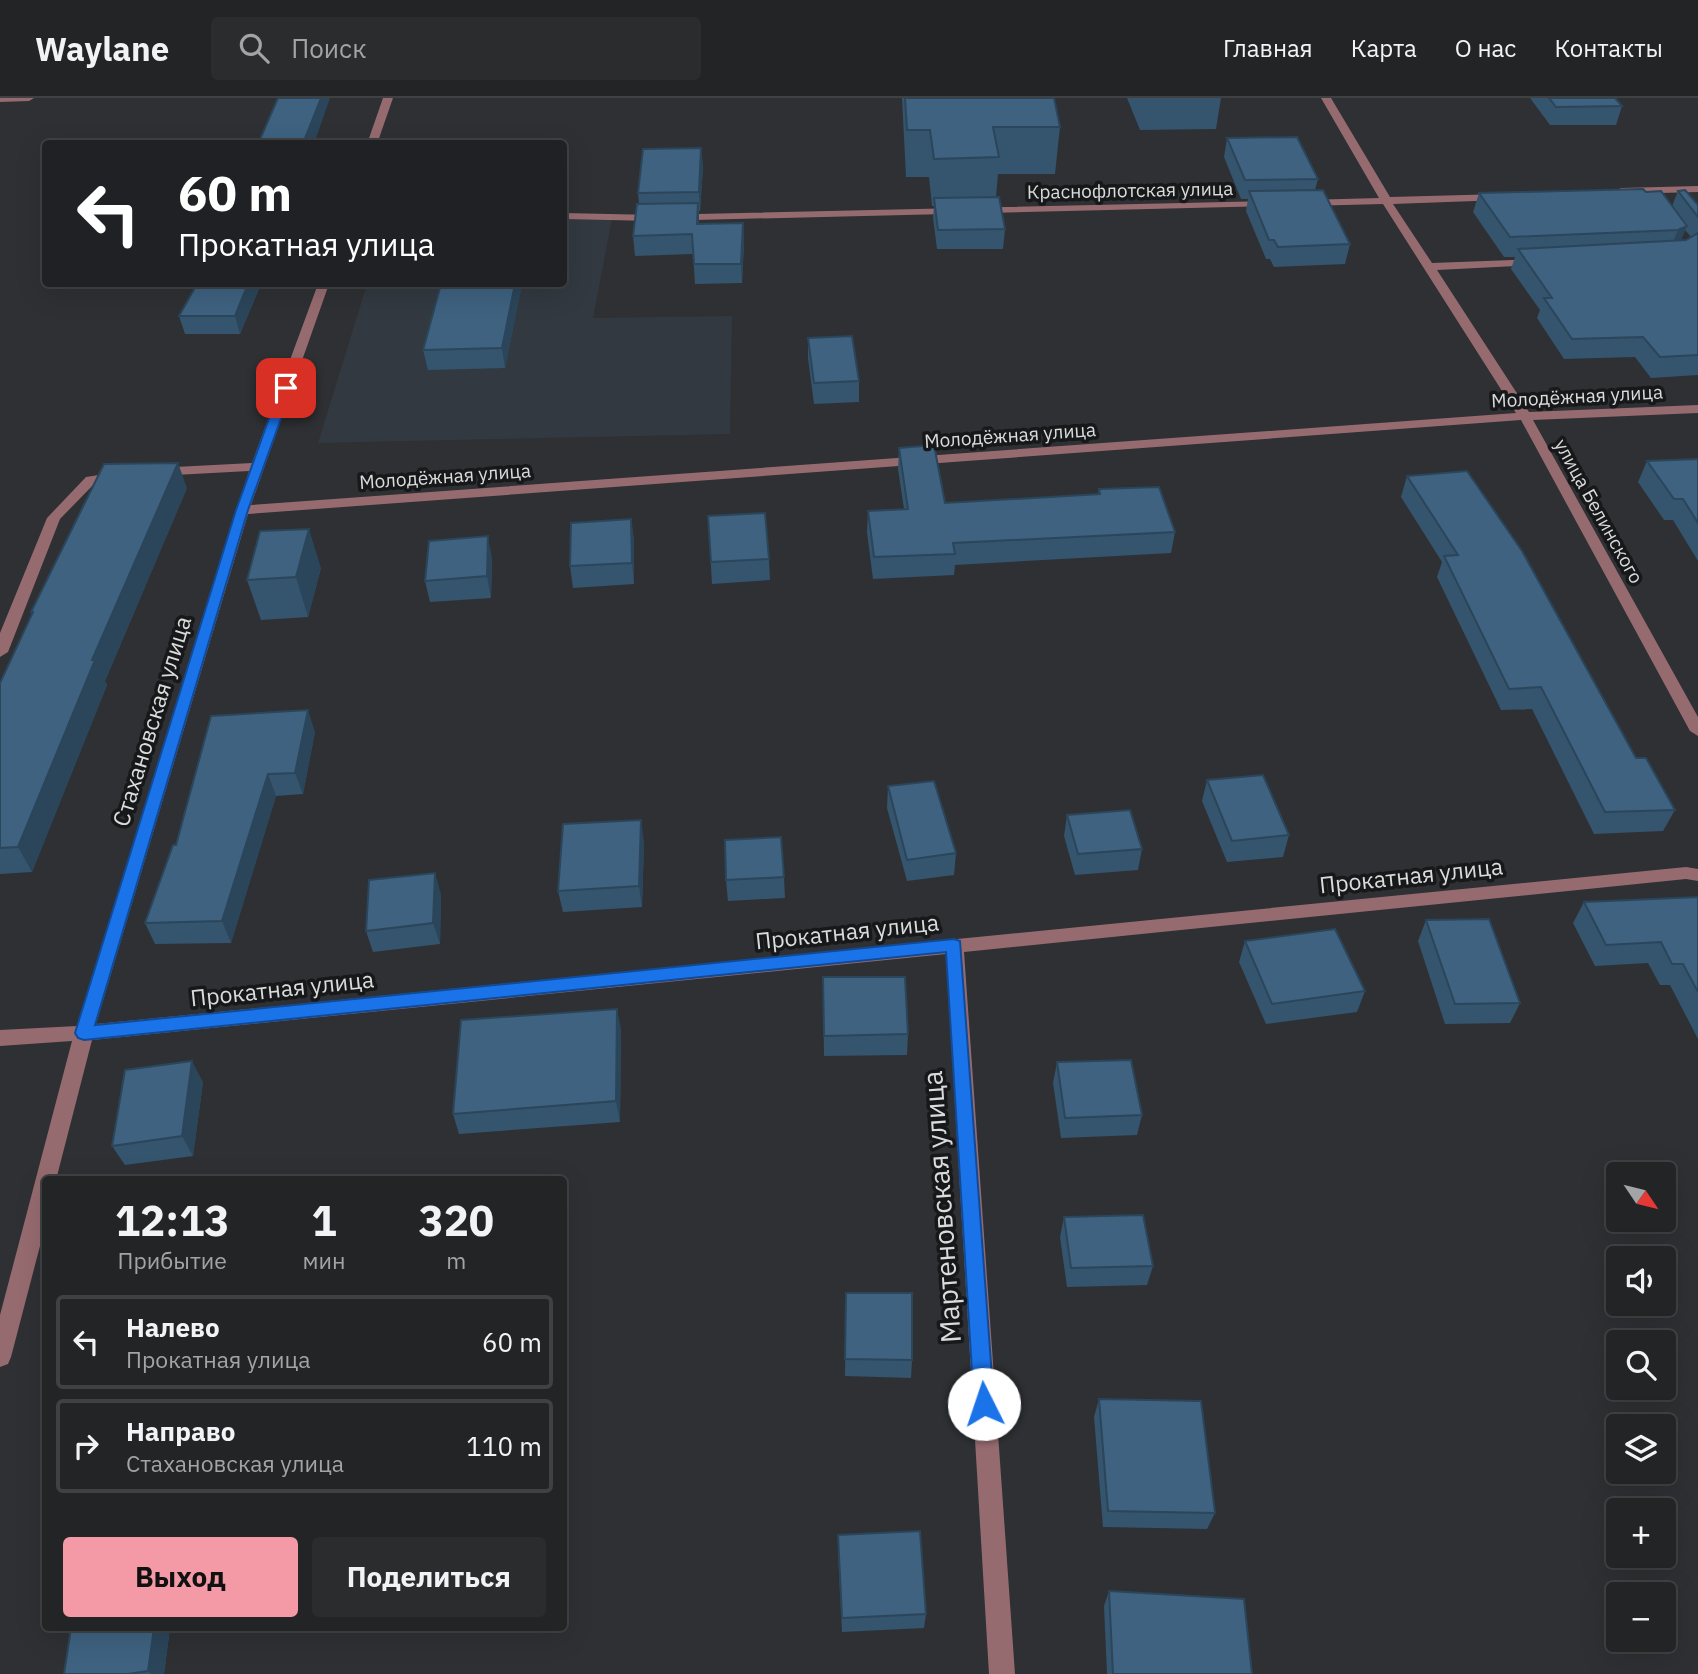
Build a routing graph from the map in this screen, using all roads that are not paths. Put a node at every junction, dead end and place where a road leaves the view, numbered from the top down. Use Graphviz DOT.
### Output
graph roads {
  1 [pos="29,98"];
  2 [pos="388,98"];
  3 [pos="1326,98"];
  4 [pos="0,99"];
  5 [pos="373,140"];
  6 [pos="1698,189"];
  7 [pos="1606,192"];
  8 [pos="1511,196"];
  9 [pos="1387,202"];
  10 [pos="1277,204"];
  11 [pos="1290,204"];
  12 [pos="567,216"];
  13 [pos="1551,261"];
  14 [pos="1429,267"];
  15 [pos="322,287"];
  16 [pos="1698,409"];
  17 [pos="1525,416"];
  18 [pos="258,467"];
  19 [pos="242,510"];
  20 [pos="0,652"];
  21 [pos="1698,731"];
  22 [pos="1698,875"];
  23 [pos="954,945"];
  24 [pos="84,1033"];
  25 [pos="0,1038"];
  26 [pos="47,1176"];
  27 [pos="42,1195"];
  28 [pos="0,1357"];
  29 [pos="1002,1674"];
  1 -- 4 [label="street"];
  2 -- 5 [label="street"];
  3 -- 9 [label="street, улица Белинского"];
  6 -- 7 [label="street"];
  8 -- 9 [label="street"];
  9 -- 11 [label="street"];
  9 -- 14 [label="street, улица Белинского"];
  10 -- 12 [label="street, Краснофлотская улица"];
  13 -- 14 [label="street"];
  14 -- 17 [label="street, улица Белинского"];
  15 -- 18 [label="street, Стахановская улица"];
  16 -- 17 [label="street, Молодёжная улица"];
  17 -- 19 [label="street, Молодёжная улица"];
  17 -- 21 [label="street, улица Белинского"];
  18 -- 19 [label="street, Стахановская улица"];
  18 -- 20 [label="street"];
  19 -- 24 [label="street, Стахановская улица"];
  22 -- 23 [label="street, Прокатная улица"];
  23 -- 24 [label="street, Прокатная улица"];
  23 -- 29 [label="street, Мартеновская улица"];
  24 -- 25 [label="street, Прокатная улица"];
  24 -- 26 [label="street, Стахановская улица"];
  27 -- 28 [label="street, Стахановская улица"];
}
